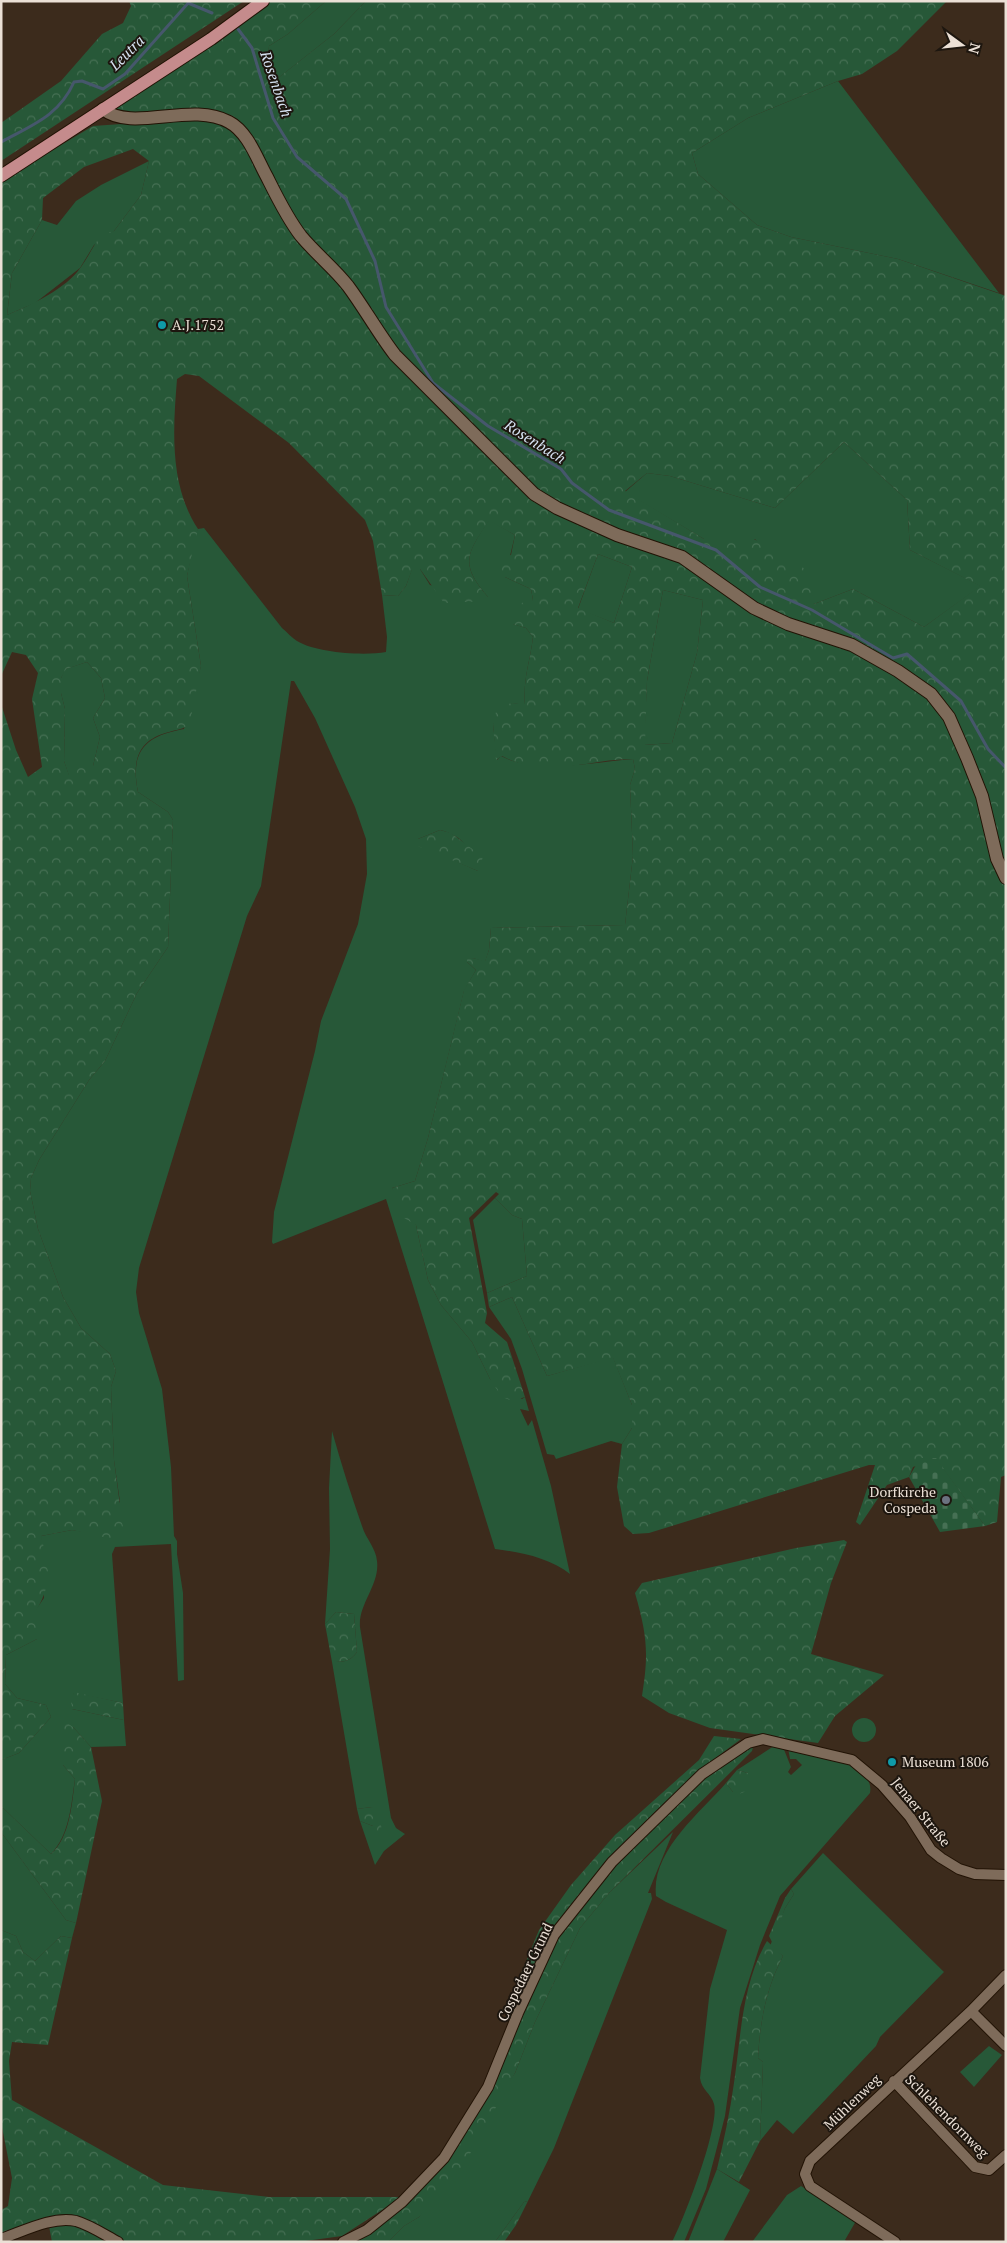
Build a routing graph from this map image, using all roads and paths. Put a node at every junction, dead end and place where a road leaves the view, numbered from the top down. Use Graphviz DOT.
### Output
graph roads {
  1 [pos="263,1"];
  2 [pos="103,109"];
  3 [pos="1,176"];
  4 [pos="1006,878"];
  5 [pos="763,1739"];
  6 [pos="1006,1876"];
  7 [pos="1006,1975"];
  8 [pos="971,2010"];
  9 [pos="1006,2046"];
  10 [pos="894,2081"];
  11 [pos="1006,2155"];
  12 [pos="1,2239"];
  13 [pos="118,2242"];
  14 [pos="343,2242"];
  15 [pos="895,2242"];
  1 -- 2 [label="main road"];
  2 -- 3 [label="main road"];
  2 -- 4 [label="street"];
  5 -- 6 [label="street, Jenaer Straße"];
  5 -- 14 [label="street, Cospedaer Grund"];
  7 -- 8 [label="street, Mühlenweg"];
  8 -- 9 [label="street"];
  8 -- 10 [label="street, Mühlenweg"];
  10 -- 11 [label="street, Schlehendornweg"];
  10 -- 15 [label="street, Mühlenweg"];
  12 -- 13 [label="street"];
}
